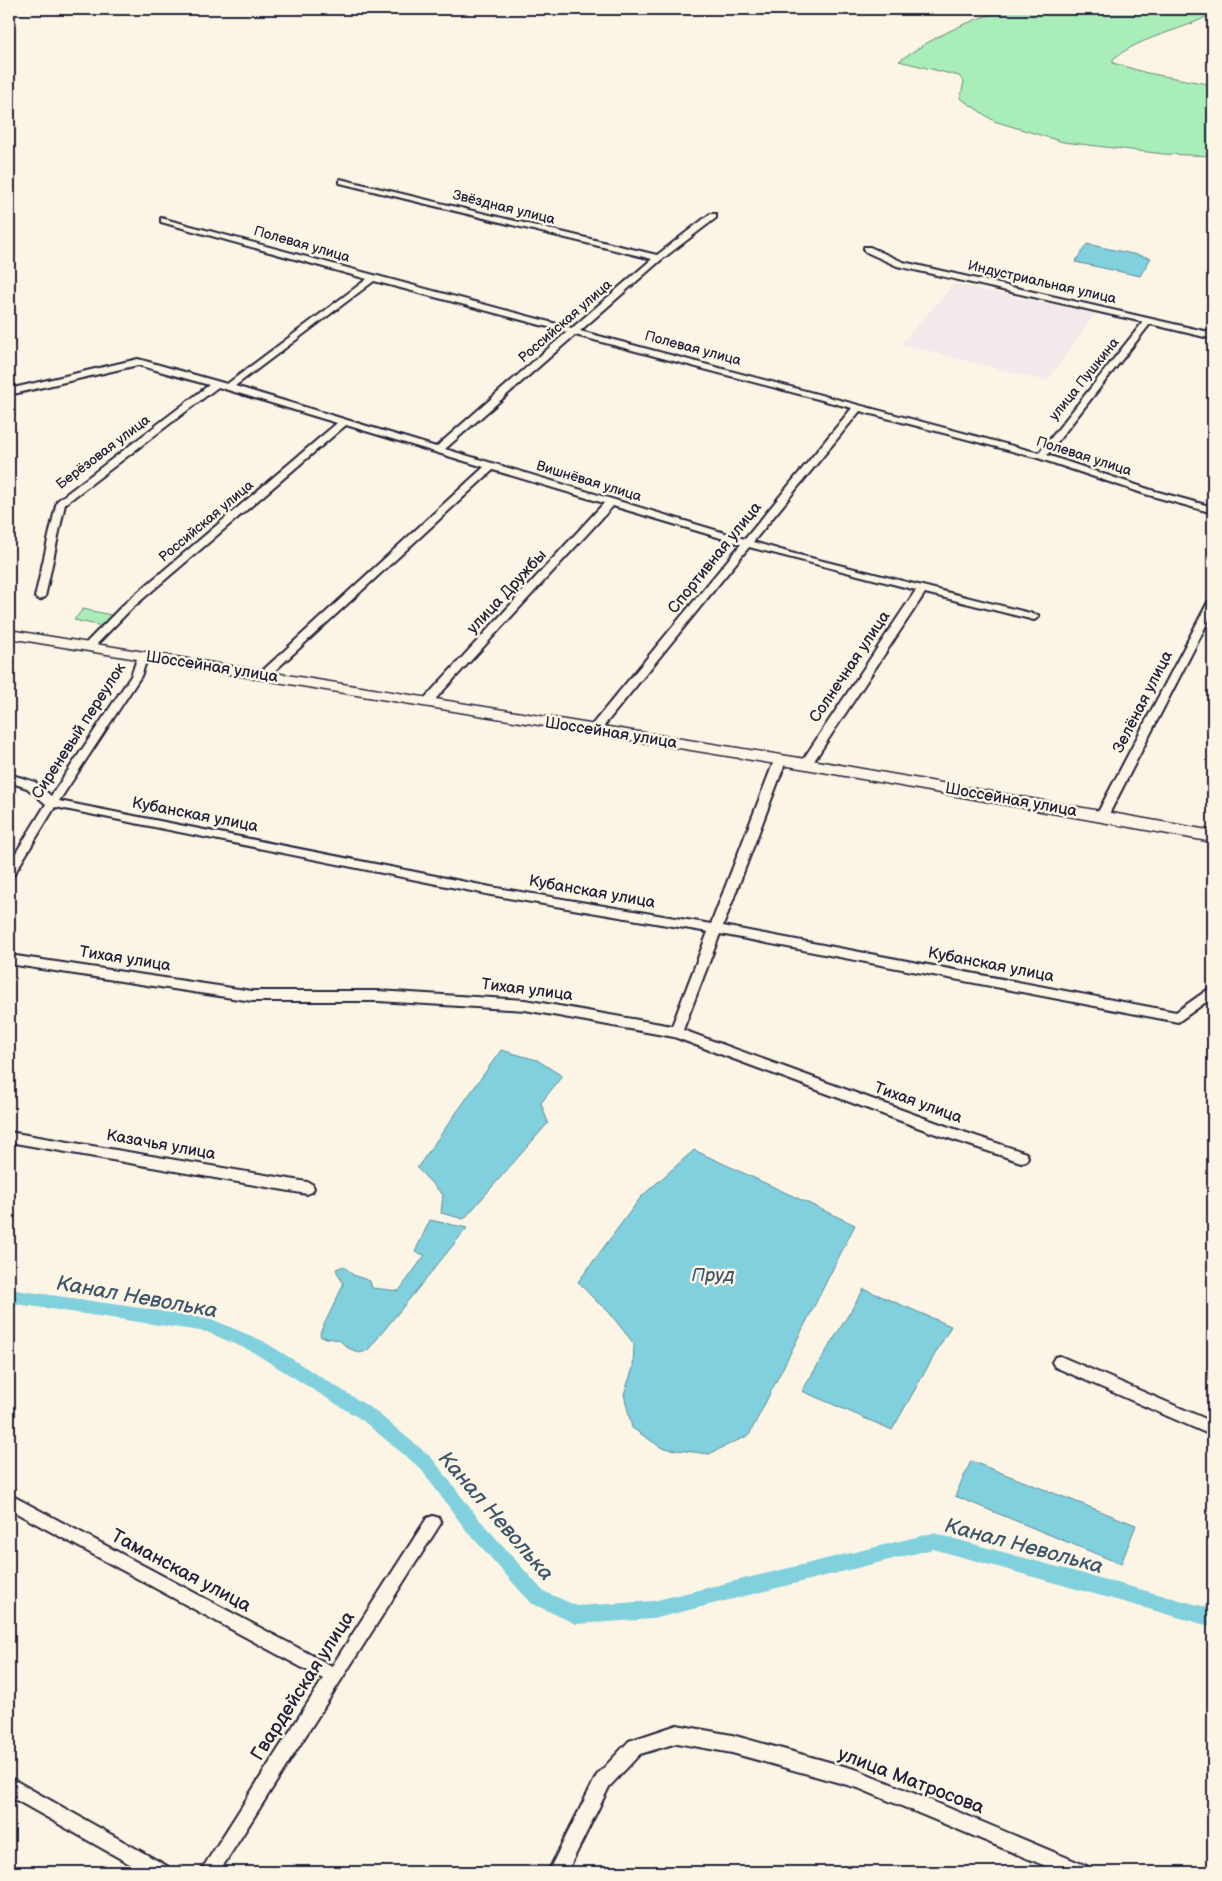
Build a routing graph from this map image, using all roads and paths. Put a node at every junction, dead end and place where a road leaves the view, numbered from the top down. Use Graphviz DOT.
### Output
graph roads {
  1 [pos="343,181"];
  2 [pos="713,216"];
  3 [pos="164,220"];
  4 [pos="867,249"];
  5 [pos="658,258"];
  6 [pos="373,278"];
  7 [pos="1149,320"];
  8 [pos="574,331"];
  9 [pos="1213,336"];
  10 [pos="216,384"];
  11 [pos="228,387"];
  12 [pos="9,392"];
  13 [pos="859,406"];
  14 [pos="345,421"];
  15 [pos="438,450"];
  16 [pos="1041,456"];
  17 [pos="491,466"];
  18 [pos="611,502"];
  19 [pos="1213,510"];
  20 [pos="746,543"];
  21 [pos="922,588"];
  22 [pos="40,597"];
  23 [pos="1213,602"];
  24 [pos="1034,617"];
  25 [pos="9,634"];
  26 [pos="89,646"];
  27 [pos="143,656"];
  28 [pos="264,675"];
  29 [pos="426,703"];
  30 [pos="594,730"];
  31 [pos="780,761"];
  32 [pos="806,764"];
  33 [pos="9,778"];
  34 [pos="52,803"];
  35 [pos="1102,816"];
  36 [pos="1213,837"];
  37 [pos="9,873"];
  38 [pos="714,929"];
  39 [pos="9,960"];
  40 [pos="1213,992"];
  41 [pos="676,1032"];
  42 [pos="9,1137"];
  43 [pos="1021,1158"];
  44 [pos="307,1188"];
  45 [pos="1060,1362"];
  46 [pos="1213,1429"];
  47 [pos="9,1502"];
  48 [pos="434,1523"];
  49 [pos="334,1676"];
  50 [pos="9,1786"];
  51 [pos="162,1872"];
  52 [pos="209,1872"];
  53 [pos="557,1872"];
  54 [pos="1081,1872"];
  1 -- 5 [label="street, Звёздная улица"];
  2 -- 5 [label="street, Российская улица"];
  3 -- 6 [label="street, Полевая улица"];
  4 -- 7 [label="street, Индустриальная улица"];
  5 -- 8 [label="street, Российская улица"];
  6 -- 8 [label="street, Полевая улица"];
  6 -- 11 [label="street"];
  7 -- 9 [label="street, Индустриальная улица"];
  7 -- 16 [label="street, улица Пушкина"];
  8 -- 13 [label="street, Полевая улица"];
  8 -- 15 [label="street, Российская улица"];
  10 -- 11 [label="street, Вишнёвая улица"];
  10 -- 12 [label="street, Вишнёвая улица"];
  10 -- 22 [label="street, Берёзовая улица"];
  11 -- 14 [label="street, Вишнёвая улица"];
  13 -- 16 [label="street, Полевая улица"];
  13 -- 20 [label="street, Спортивная улица"];
  14 -- 15 [label="street, Вишнёвая улица"];
  14 -- 26 [label="street, Российская улица"];
  15 -- 17 [label="street, Вишнёвая улица"];
  16 -- 19 [label="street, Полевая улица"];
  17 -- 18 [label="street, Вишнёвая улица"];
  17 -- 28 [label="street"];
  18 -- 20 [label="street, Вишнёвая улица"];
  18 -- 29 [label="street, улица Дружбы"];
  20 -- 21 [label="street, Вишнёвая улица"];
  20 -- 30 [label="street, Спортивная улица"];
  21 -- 24 [label="street, Вишнёвая улица"];
  21 -- 32 [label="street, Солнечная улица"];
  23 -- 35 [label="street, Зелёная улица"];
  25 -- 26 [label="main road, Шоссейная улица"];
  26 -- 27 [label="main road, Шоссейная улица"];
  27 -- 28 [label="main road, Шоссейная улица"];
  27 -- 34 [label="street, Сиреневый переулок"];
  28 -- 29 [label="main road, Шоссейная улица"];
  29 -- 30 [label="main road, Шоссейная улица"];
  30 -- 31 [label="main road, Шоссейная улица"];
  31 -- 32 [label="main road, Шоссейная улица"];
  31 -- 38 [label="street"];
  32 -- 35 [label="main road, Шоссейная улица"];
  33 -- 34 [label="street, Кубанская улица"];
  34 -- 37 [label="street, Сиреневый переулок"];
  34 -- 38 [label="street, Кубанская улица"];
  35 -- 36 [label="main road, Шоссейная улица"];
  38 -- 40 [label="street, Кубанская улица"];
  38 -- 41 [label="street"];
  39 -- 41 [label="street, Тихая улица"];
  41 -- 43 [label="street, Тихая улица"];
  42 -- 44 [label="street, Казачья улица"];
  45 -- 46 [label="street"];
  47 -- 49 [label="street, Таманская улица"];
  48 -- 49 [label="street, Гвардейская улица"];
  49 -- 52 [label="street, Гвардейская улица"];
  50 -- 51 [label="street"];
  53 -- 54 [label="street, улица Матросова"];
}
